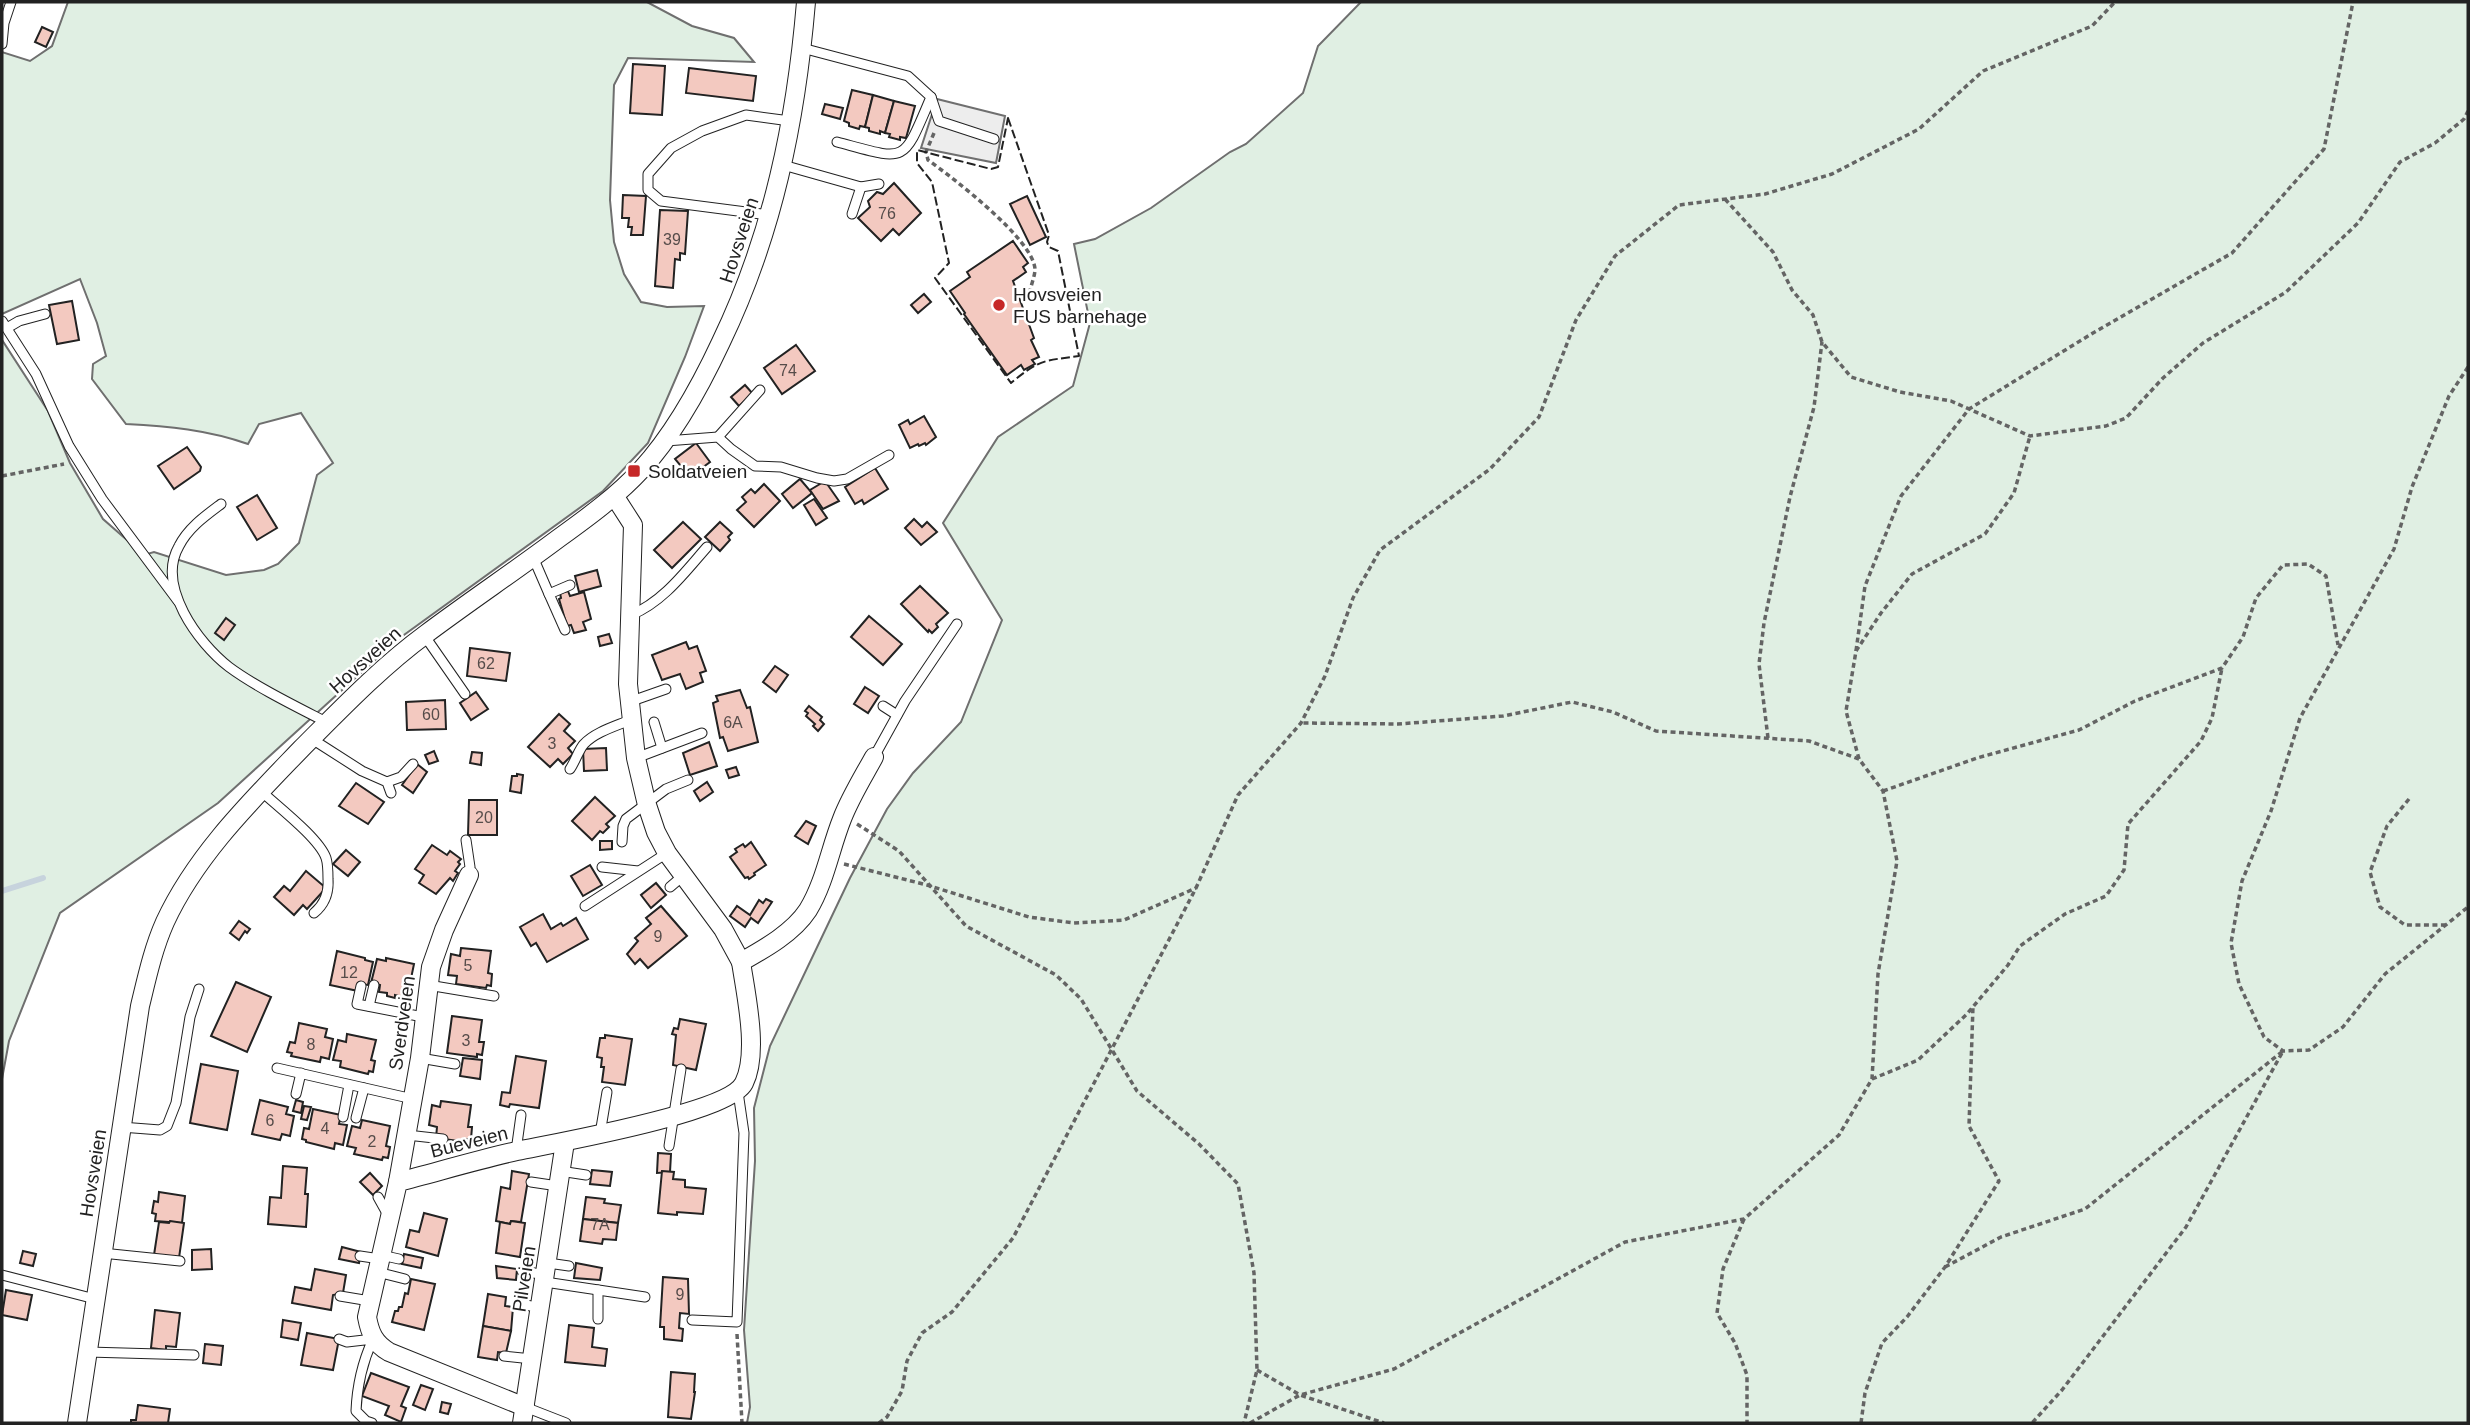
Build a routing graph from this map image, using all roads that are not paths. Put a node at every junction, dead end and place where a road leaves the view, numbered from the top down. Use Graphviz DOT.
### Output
graph roads {
  1 [pos="11,2"];
  2 [pos="806,2"];
  3 [pos="2,44"];
  4 [pos="802,48"];
  5 [pos="931,97"];
  6 [pos="790,121"];
  7 [pos="994,139"];
  8 [pos="837,142"];
  9 [pos="783,165"];
  10 [pos="879,184"];
  11 [pos="861,187"];
  12 [pos="852,214"];
  13 [pos="771,215"];
  14 [pos="45,314"];
  15 [pos="4,324"];
  16 [pos="760,390"];
  17 [pos="718,437"];
  18 [pos="664,441"];
  19 [pos="889,455"];
  20 [pos="615,497"];
  21 [pos="221,504"];
  22 [pos="707,547"];
  23 [pos="533,558"];
  24 [pos="570,585"];
  25 [pos="548,594"];
  26 [pos="178,601"];
  27 [pos="631,615"];
  28 [pos="957,624"];
  29 [pos="565,630"];
  30 [pos="424,635"];
  31 [pos="666,689"];
  32 [pos="465,694"];
  33 [pos="883,706"];
  34 [pos="630,711"];
  35 [pos="897,715"];
  36 [pos="654,722"];
  37 [pos="328,723"];
  38 [pos="702,733"];
  39 [pos="312,739"];
  40 [pos="662,748"];
  41 [pos="874,757"];
  42 [pos="636,758"];
  43 [pos="413,764"];
  44 [pos="570,769"];
  45 [pos="688,780"];
  46 [pos="387,782"];
  47 [pos="261,791"];
  48 [pos="391,793"];
  49 [pos="647,805"];
  50 [pos="466,840"];
  51 [pos="622,842"];
  52 [pos="667,853"];
  53 [pos="602,867"];
  54 [pos="638,871"];
  55 [pos="468,875"];
  56 [pos="684,875"];
  57 [pos="670,887"];
  58 [pos="584,906"];
  59 [pos="314,913"];
  60 [pos="741,962"];
  61 [pos="374,985"];
  62 [pos="428,985"];
  63 [pos="361,986"];
  64 [pos="199,989"];
  65 [pos="494,996"];
  66 [pos="369,1006"];
  67 [pos="423,1017"];
  68 [pos="420,1058"];
  69 [pos="454,1064"];
  70 [pos="276,1068"];
  71 [pos="681,1069"];
  72 [pos="301,1073"];
  73 [pos="349,1085"];
  74 [pos="364,1088"];
  75 [pos="607,1092"];
  76 [pos="738,1093"];
  77 [pos="296,1094"];
  78 [pos="413,1099"];
  79 [pos="521,1115"];
  80 [pos="673,1116"];
  81 [pos="343,1117"];
  82 [pos="356,1118"];
  83 [pos="121,1127"];
  84 [pos="600,1134"];
  85 [pos="407,1135"];
  86 [pos="443,1139"];
  87 [pos="565,1142"];
  88 [pos="669,1146"];
  89 [pos="516,1152"];
  90 [pos="586,1175"];
  91 [pos="559,1178"];
  92 [pos="398,1182"];
  93 [pos="531,1182"];
  94 [pos="378,1197"];
  95 [pos="389,1217"];
  96 [pos="102,1254"];
  97 [pos="360,1256"];
  98 [pos="399,1259"];
  99 [pos="180,1261"];
  100 [pos="379,1262"];
  101 [pos="569,1266"];
  102 [pos="522,1271"];
  103 [pos="546,1273"];
  104 [pos="2,1275"];
  105 [pos="405,1279"];
  106 [pos="598,1290"];
  107 [pos="340,1296"];
  108 [pos="645,1297"];
  109 [pos="95,1299"];
  110 [pos="370,1301"];
  111 [pos="521,1304"];
  112 [pos="541,1308"];
  113 [pos="598,1319"];
  114 [pos="692,1320"];
  115 [pos="339,1339"];
  116 [pos="373,1339"];
  117 [pos="88,1352"];
  118 [pos="194,1355"];
  119 [pos="503,1356"];
  120 [pos="532,1359"];
  121 [pos="523,1415"];
  122 [pos="77,1423"];
  123 [pos="372,1423"];
  124 [pos="566,1423"];
  1 -- 3 [label="lane"];
  2 -- 4 [label="street, Hovsveien"];
  4 -- 5 [label="lane"];
  4 -- 6 [label="street, Hovsveien"];
  5 -- 7 [label="lane"];
  5 -- 8 [label="lane"];
  6 -- 9 [label="street, Hovsveien"];
  6 -- 13 [label="lane"];
  9 -- 11 [label="lane"];
  9 -- 13 [label="street, Hovsveien"];
  10 -- 11 [label="lane"];
  11 -- 12 [label="lane"];
  13 -- 18 [label="street, Hovsveien"];
  14 -- 15 [label="lane"];
  15 -- 26 [label="lane"];
  16 -- 17 [label="lane"];
  17 -- 18 [label="lane"];
  17 -- 19 [label="lane"];
  18 -- 20 [label="street, Hovsveien"];
  20 -- 23 [label="street, Hovsveien"];
  20 -- 27 [label="street"];
  21 -- 26 [label="lane"];
  22 -- 27 [label="lane"];
  23 -- 25 [label="lane"];
  23 -- 30 [label="street, Hovsveien"];
  24 -- 25 [label="lane"];
  25 -- 29 [label="lane"];
  26 -- 37 [label="lane"];
  27 -- 34 [label="street"];
  28 -- 35 [label="lane"];
  30 -- 32 [label="lane"];
  30 -- 37 [label="street, Hovsveien"];
  31 -- 34 [label="lane"];
  33 -- 35 [label="lane"];
  34 -- 42 [label="street"];
  34 -- 44 [label="lane"];
  35 -- 41 [label="lane"];
  36 -- 40 [label="lane"];
  37 -- 39 [label="street, Hovsveien"];
  38 -- 40 [label="lane"];
  39 -- 46 [label="lane"];
  39 -- 47 [label="street, Hovsveien"];
  40 -- 42 [label="lane"];
  41 -- 60 [label="street"];
  42 -- 49 [label="street"];
  43 -- 46 [label="lane"];
  45 -- 49 [label="lane"];
  46 -- 48 [label="lane"];
  47 -- 59 [label="lane"];
  47 -- 83 [label="street, Hovsveien"];
  49 -- 51 [label="lane"];
  49 -- 52 [label="street"];
  50 -- 55 [label="lane"];
  52 -- 54 [label="lane"];
  52 -- 56 [label="street"];
  53 -- 54 [label="lane"];
  54 -- 58 [label="lane"];
  55 -- 62 [label="street, Sverdveien"];
  56 -- 57 [label="lane"];
  56 -- 60 [label="street"];
  60 -- 76 [label="street"];
  61 -- 66 [label="lane"];
  62 -- 65 [label="lane"];
  62 -- 67 [label="street, Sverdveien"];
  63 -- 66 [label="lane"];
  64 -- 83 [label="lane"];
  66 -- 67 [label="lane"];
  67 -- 68 [label="street, Sverdveien"];
  68 -- 69 [label="lane"];
  68 -- 78 [label="street, Sverdveien"];
  70 -- 72 [label="lane"];
  71 -- 80 [label="lane"];
  72 -- 73 [label="lane"];
  72 -- 77 [label="lane"];
  73 -- 74 [label="lane"];
  73 -- 81 [label="lane"];
  74 -- 78 [label="lane"];
  74 -- 82 [label="lane"];
  75 -- 84 [label="lane"];
  76 -- 80 [label="street, Bueveien"];
  76 -- 114 [label="lane"];
  78 -- 85 [label="street, Sverdveien"];
  79 -- 89 [label="lane"];
  80 -- 84 [label="street, Bueveien"];
  80 -- 88 [label="lane"];
  83 -- 96 [label="street, Hovsveien"];
  84 -- 87 [label="street, Bueveien"];
  85 -- 86 [label="lane"];
  85 -- 92 [label="street, Sverdveien"];
  87 -- 89 [label="street, Bueveien"];
  87 -- 91 [label="street, Pilveien"];
  89 -- 92 [label="street, Bueveien"];
  90 -- 91 [label="lane"];
  91 -- 93 [label="lane"];
  91 -- 103 [label="street, Pilveien"];
  92 -- 95 [label="street"];
  94 -- 95 [label="lane"];
  95 -- 100 [label="street"];
  96 -- 99 [label="lane"];
  96 -- 109 [label="street, Hovsveien"];
  97 -- 100 [label="lane"];
  98 -- 100 [label="lane"];
  100 -- 105 [label="lane"];
  100 -- 110 [label="street"];
  101 -- 103 [label="lane"];
  102 -- 103 [label="lane"];
  103 -- 106 [label="lane"];
  103 -- 112 [label="street, Pilveien"];
  104 -- 109 [label="lane"];
  106 -- 108 [label="lane"];
  106 -- 113 [label="lane"];
  107 -- 110 [label="lane"];
  109 -- 117 [label="street, Hovsveien"];
  110 -- 116 [label="street"];
  111 -- 112 [label="lane"];
  112 -- 120 [label="street, Pilveien"];
  115 -- 116 [label="lane"];
  116 -- 121 [label="street"];
  116 -- 123 [label="lane"];
  117 -- 118 [label="lane"];
  117 -- 122 [label="street, Hovsveien"];
  119 -- 120 [label="lane"];
  120 -- 121 [label="street, Pilveien"];
  121 -- 124 [label="lane"];
}
